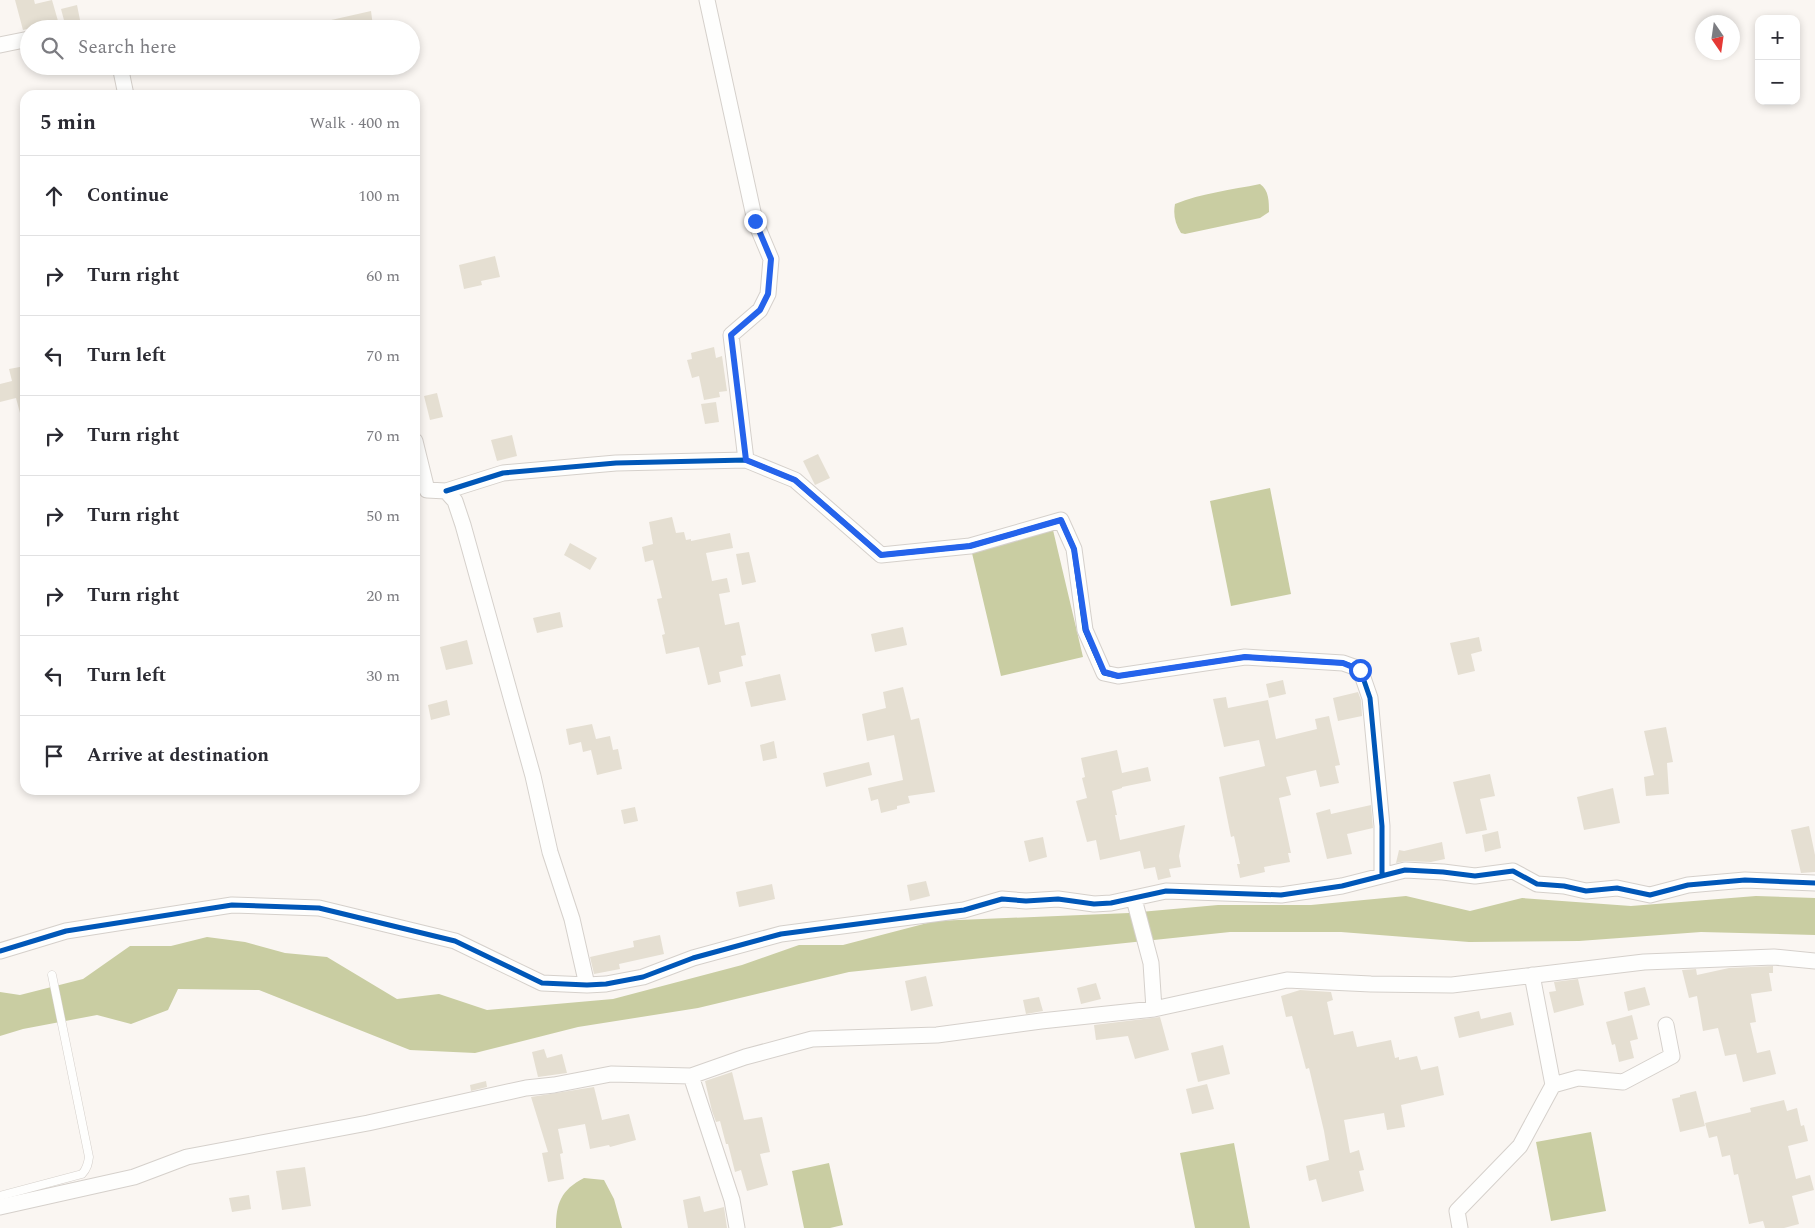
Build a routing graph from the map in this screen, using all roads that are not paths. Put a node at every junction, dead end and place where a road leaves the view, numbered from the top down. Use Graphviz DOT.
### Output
graph roads {
  1 [pos="707,0"];
  2 [pos="20,42"];
  3 [pos="0,45"];
  4 [pos="122,75"];
  5 [pos="125,90"];
  6 [pos="746,460"];
  7 [pos="420,461"];
  8 [pos="446,491"];
  9 [pos="1382,876"];
  10 [pos="1815,883"];
  11 [pos="1135,901"];
  12 [pos="0,951"];
  13 [pos="1815,961"];
  14 [pos="52,975"];
  15 [pos="1532,975"];
  16 [pos="587,985"];
  17 [pos="1154,1009"];
  18 [pos="1666,1025"];
  19 [pos="691,1076"];
  20 [pos="1553,1085"];
  21 [pos="0,1196"];
  22 [pos="0,1207"];
  23 [pos="737,1228"];
  24 [pos="1460,1228"];
  1 -- 6 [label="street"];
  2 -- 3 [label="street"];
  4 -- 5 [label="street"];
  6 -- 8 [label="street"];
  6 -- 9 [label="street"];
  7 -- 8 [label="street"];
  8 -- 16 [label="street"];
  9 -- 10 [label="street"];
  9 -- 11 [label="street"];
  11 -- 16 [label="street"];
  11 -- 17 [label="street"];
  12 -- 16 [label="street"];
  13 -- 15 [label="street"];
  14 -- 21 [label="lane"];
  15 -- 17 [label="street"];
  15 -- 20 [label="street"];
  17 -- 19 [label="street"];
  18 -- 20 [label="street"];
  19 -- 22 [label="street"];
  19 -- 23 [label="street"];
  20 -- 24 [label="street"];
}
